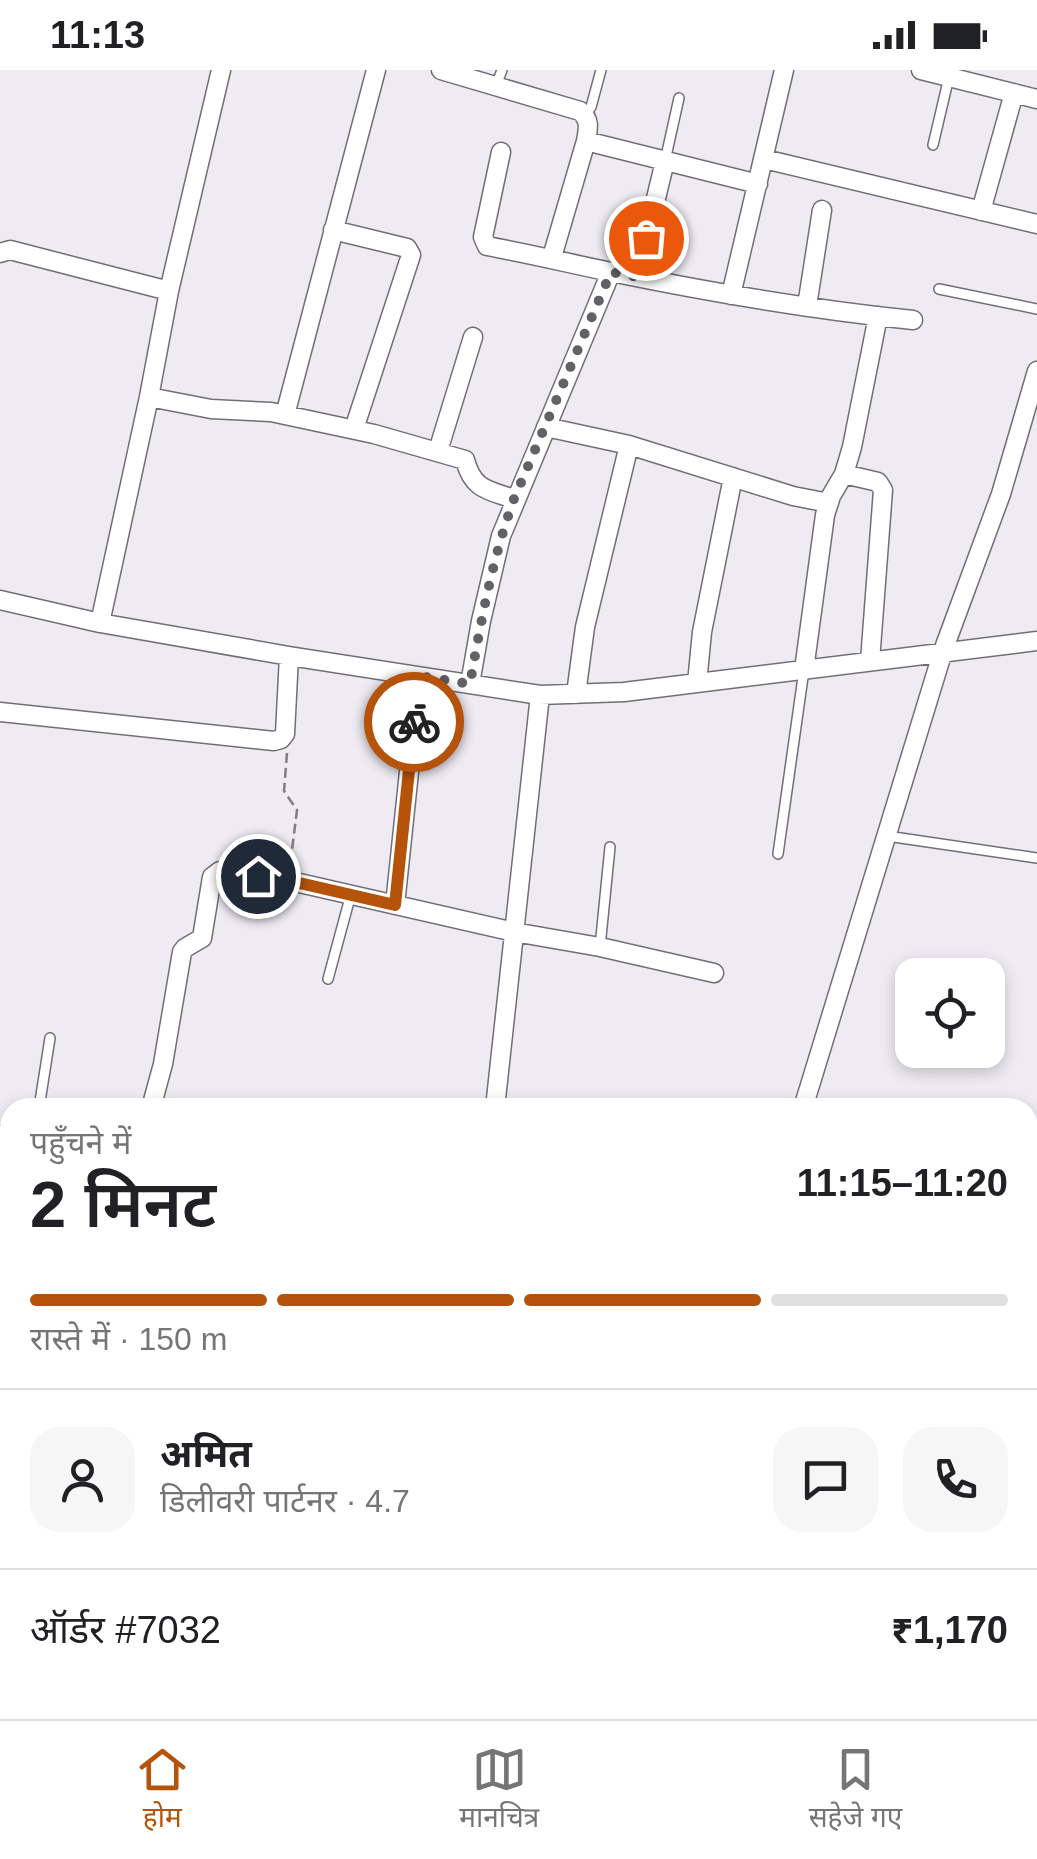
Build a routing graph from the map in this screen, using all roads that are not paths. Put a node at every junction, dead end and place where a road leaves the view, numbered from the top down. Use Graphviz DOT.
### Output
graph roads {
  1 [pos="221,70"];
  2 [pos="376,70"];
  3 [pos="441,70"];
  4 [pos="601,70"];
  5 [pos="784,70"];
  6 [pos="922,70"];
  7 [pos="949,76"];
  8 [pos="499,78"];
  9 [pos="1014,94"];
  10 [pos="679,98"];
  11 [pos="1037,99"];
  12 [pos="585,115"];
  13 [pos="586,142"];
  14 [pos="933,146"];
  15 [pos="501,152"];
  16 [pos="764,159"];
  17 [pos="665,161"];
  18 [pos="758,184"];
  19 [pos="822,210"];
  20 [pos="981,211"];
  21 [pos="1037,224"];
  22 [pos="334,230"];
  23 [pos="0,252"];
  24 [pos="552,257"];
  25 [pos="611,272"];
  26 [pos="637,277"];
  27 [pos="938,289"];
  28 [pos="169,291"];
  29 [pos="731,294"];
  30 [pos="806,306"];
  31 [pos="1037,309"];
  32 [pos="878,316"];
  33 [pos="913,320"];
  34 [pos="473,337"];
  35 [pos="1037,371"];
  36 [pos="149,397"];
  37 [pos="285,414"];
  38 [pos="546,427"];
  39 [pos="354,429"];
  40 [pos="629,445"];
  41 [pos="438,451"];
  42 [pos="844,474"];
  43 [pos="733,477"];
  44 [pos="514,499"];
  45 [pos="829,504"];
  46 [pos="0,600"];
  47 [pos="100,624"];
  48 [pos="1037,641"];
  49 [pos="943,651"];
  50 [pos="289,656"];
  51 [pos="870,661"];
  52 [pos="804,670"];
  53 [pos="419,676"];
  54 [pos="697,683"];
  55 [pos="470,684"];
  56 [pos="576,694"];
  57 [pos="540,696"];
  58 [pos="0,712"];
  59 [pos="887,836"];
  60 [pos="610,847"];
  61 [pos="778,854"];
  62 [pos="1037,858"];
  63 [pos="351,894"];
  64 [pos="395,905"];
  65 [pos="514,932"];
  66 [pos="600,947"];
  67 [pos="714,974"];
  68 [pos="328,979"];
  69 [pos="50,1038"];
  70 [pos="40,1098"];
  71 [pos="154,1098"];
  72 [pos="497,1098"];
  73 [pos="806,1098"];
  1 -- 28 [label="street"];
  2 -- 22 [label="street"];
  3 -- 8 [label="street"];
  4 -- 12 [label="lane"];
  5 -- 16 [label="street"];
  6 -- 7 [label="street"];
  7 -- 9 [label="street"];
  7 -- 14 [label="lane"];
  8 -- 12 [label="street"];
  9 -- 11 [label="street"];
  9 -- 20 [label="street"];
  10 -- 17 [label="lane"];
  12 -- 13 [label="street"];
  13 -- 17 [label="street"];
  13 -- 24 [label="street"];
  15 -- 24 [label="street"];
  16 -- 18 [label="street"];
  16 -- 20 [label="street"];
  17 -- 18 [label="street"];
  17 -- 26 [label="street"];
  18 -- 29 [label="street"];
  19 -- 30 [label="street"];
  20 -- 21 [label="street"];
  22 -- 37 [label="street"];
  22 -- 39 [label="street"];
  23 -- 28 [label="street"];
  24 -- 25 [label="street"];
  25 -- 26 [label="street"];
  25 -- 38 [label="street"];
  26 -- 29 [label="street"];
  27 -- 31 [label="lane"];
  28 -- 36 [label="street"];
  29 -- 30 [label="street"];
  30 -- 32 [label="street"];
  32 -- 33 [label="street"];
  32 -- 42 [label="street"];
  34 -- 41 [label="street"];
  35 -- 49 [label="street"];
  36 -- 37 [label="street"];
  36 -- 47 [label="street"];
  37 -- 39 [label="street"];
  38 -- 40 [label="street"];
  38 -- 44 [label="street"];
  39 -- 41 [label="street"];
  40 -- 43 [label="street"];
  40 -- 56 [label="street"];
  41 -- 44 [label="street"];
  42 -- 45 [label="street"];
  42 -- 51 [label="street"];
  43 -- 45 [label="street"];
  43 -- 54 [label="street"];
  44 -- 55 [label="street"];
  45 -- 52 [label="street"];
  46 -- 47 [label="street"];
  47 -- 50 [label="street"];
  48 -- 49 [label="street"];
  49 -- 51 [label="street"];
  49 -- 59 [label="street"];
  50 -- 53 [label="street"];
  50 -- 58 [label="street"];
  51 -- 52 [label="street"];
  52 -- 54 [label="street"];
  52 -- 61 [label="lane"];
  53 -- 55 [label="street"];
  53 -- 64 [label="street"];
  54 -- 56 [label="street"];
  55 -- 57 [label="street"];
  56 -- 57 [label="street"];
  57 -- 65 [label="street"];
  59 -- 62 [label="lane"];
  59 -- 73 [label="street"];
  60 -- 66 [label="lane"];
  63 -- 64 [label="street"];
  63 -- 68 [label="lane"];
  63 -- 71 [label="street"];
  64 -- 65 [label="street"];
  65 -- 66 [label="street"];
  65 -- 72 [label="street"];
  66 -- 67 [label="street"];
  69 -- 70 [label="lane"];
}
